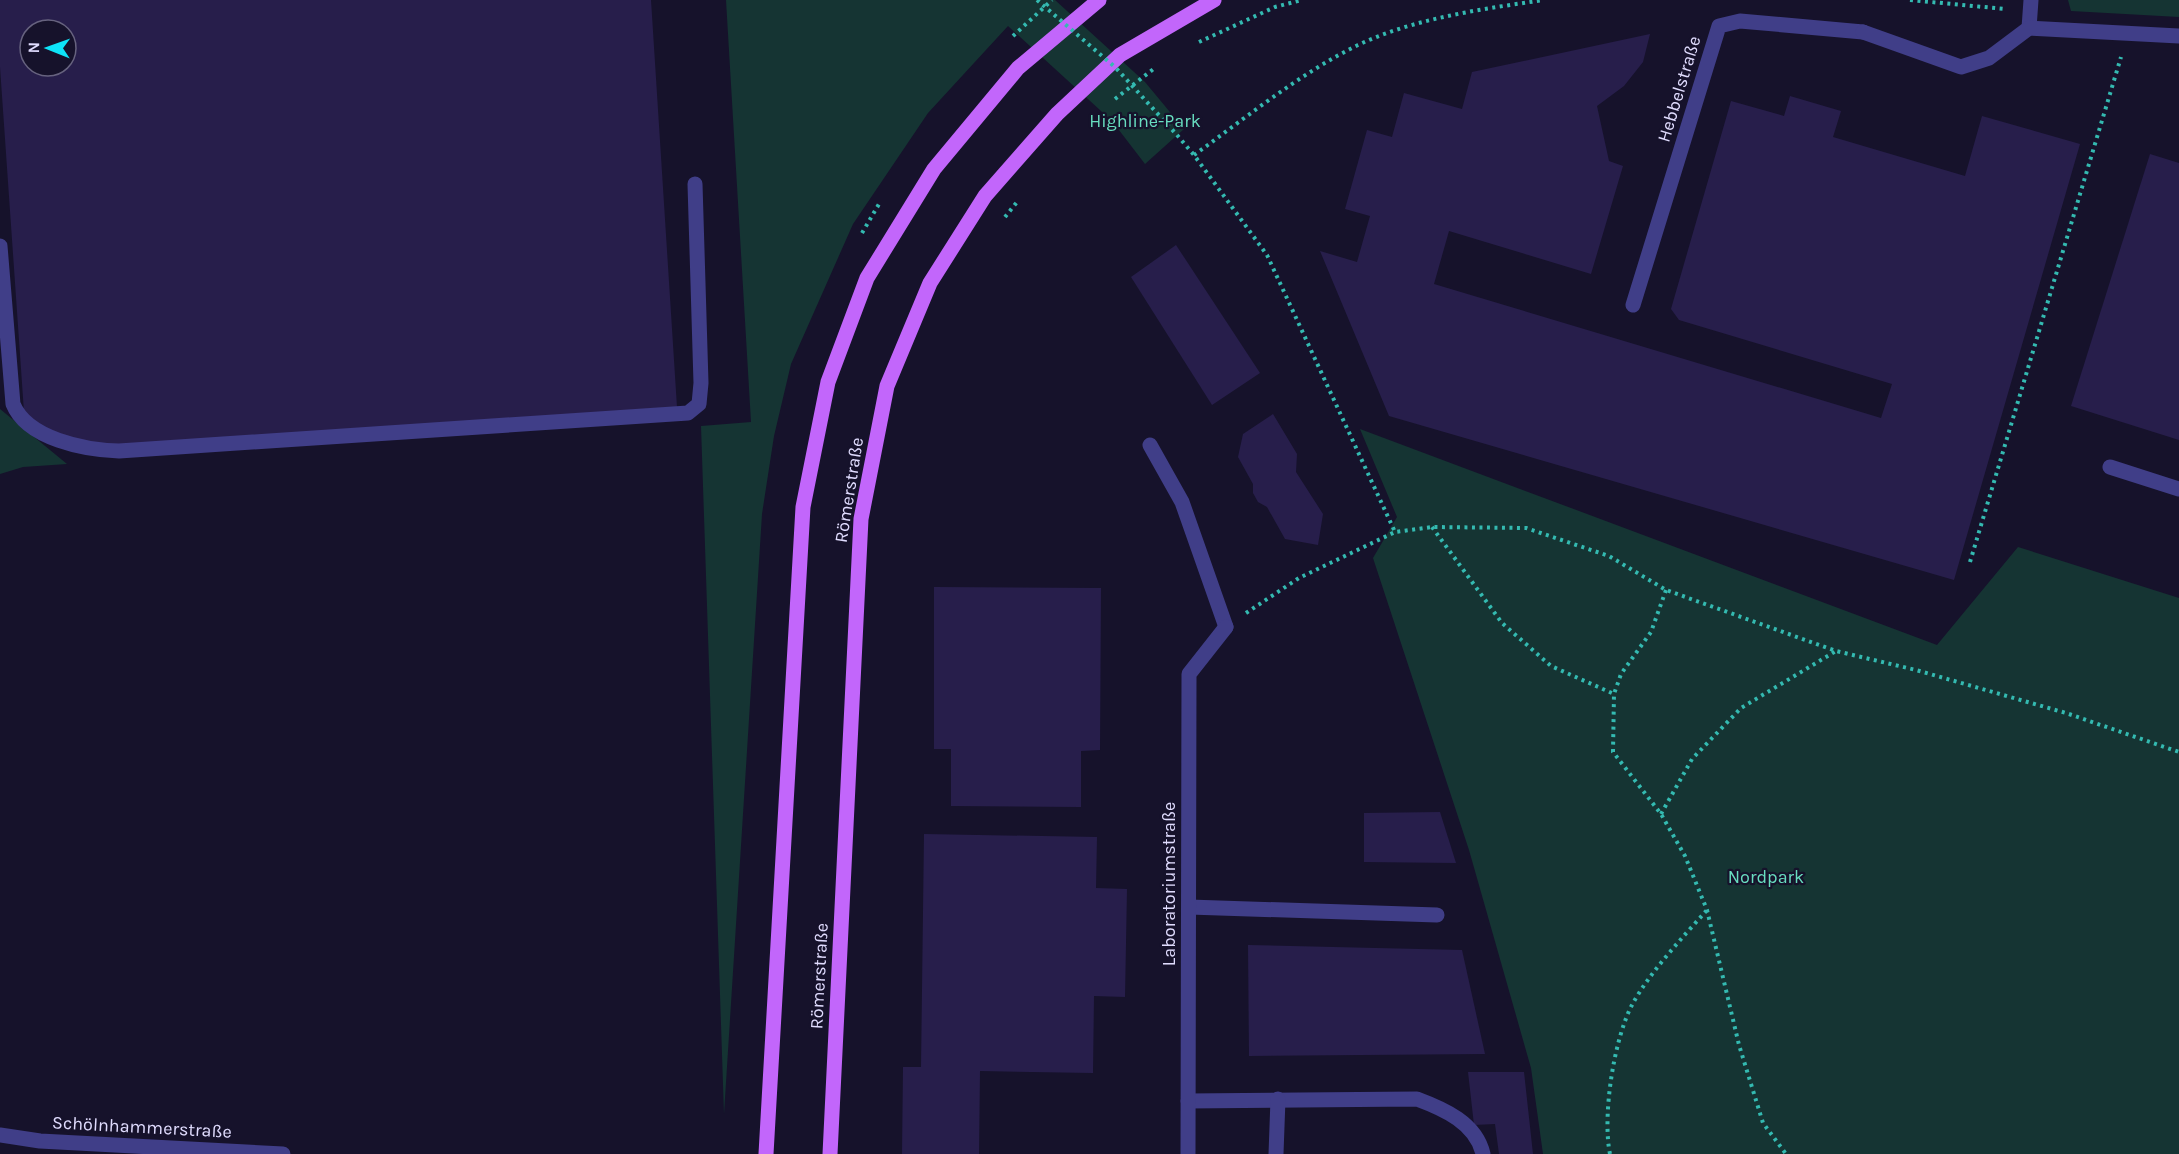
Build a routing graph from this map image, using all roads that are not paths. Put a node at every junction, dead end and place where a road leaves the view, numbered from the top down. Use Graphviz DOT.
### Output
graph roads {
  1 [pos="1099,0"];
  2 [pos="1214,0"];
  3 [pos="2031,6"];
  4 [pos="2029,28"];
  5 [pos="2179,36"];
  6 [pos="695,184"];
  7 [pos="0,246"];
  8 [pos="1633,305"];
  9 [pos="1150,445"];
  10 [pos="2110,466"];
  11 [pos="2179,489"];
  12 [pos="1189,907"];
  13 [pos="1437,915"];
  14 [pos="1278,1099"];
  15 [pos="1188,1101"];
  16 [pos="0,1135"];
  17 [pos="39,1148"];
  18 [pos="283,1154"];
  19 [pos="766,1154"];
  20 [pos="830,1154"];
  21 [pos="1188,1154"];
  22 [pos="1276,1154"];
  23 [pos="1483,1154"];
  1 -- 19 [label="main road"];
  2 -- 20 [label="main road, Römerstraße"];
  3 -- 4 [label="street"];
  4 -- 5 [label="street"];
  4 -- 8 [label="street, Hebbelstraße"];
  6 -- 7 [label="street"];
  9 -- 12 [label="street, Laboratoriumstraße"];
  10 -- 11 [label="street"];
  12 -- 13 [label="street"];
  12 -- 15 [label="street, Laboratoriumstraße"];
  14 -- 15 [label="street"];
  14 -- 22 [label="street"];
  14 -- 23 [label="street"];
  15 -- 21 [label="street, Laboratoriumstraße"];
  16 -- 17 [label="street, Schölnhammerstraße"];
  17 -- 18 [label="street, Schölnhammerstraße"];
}
